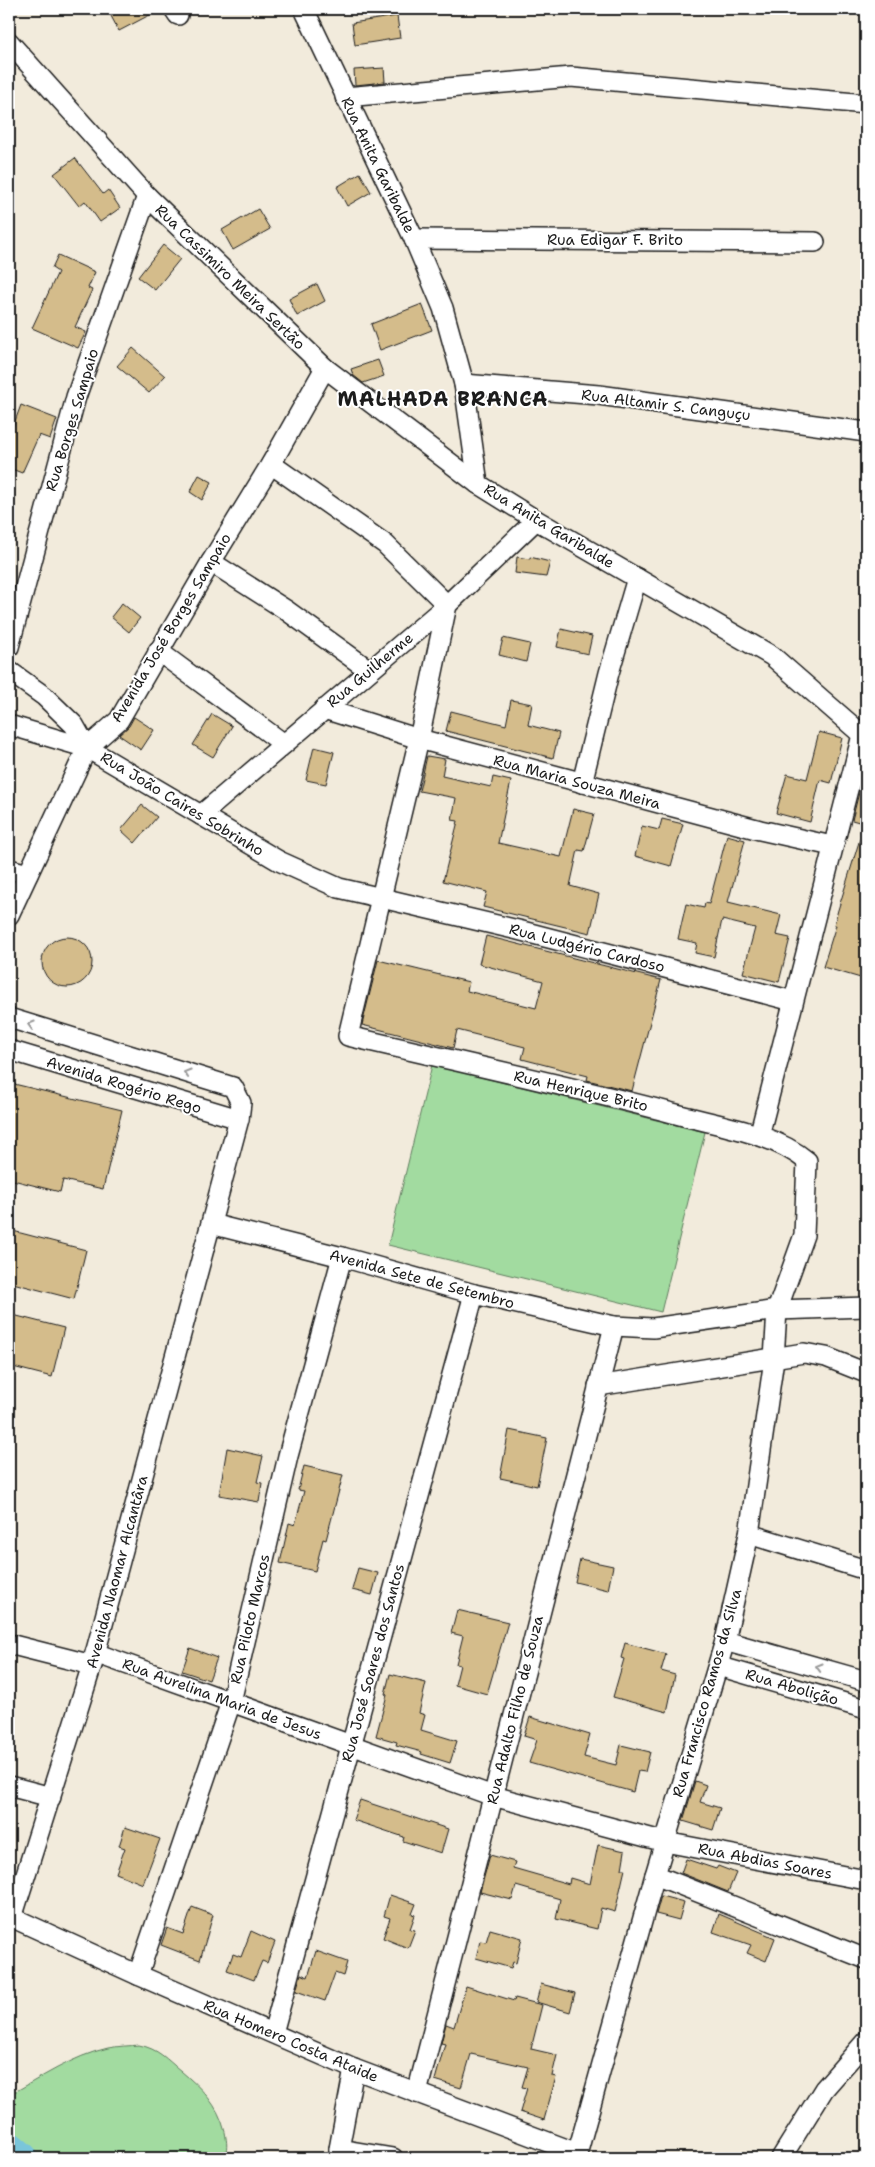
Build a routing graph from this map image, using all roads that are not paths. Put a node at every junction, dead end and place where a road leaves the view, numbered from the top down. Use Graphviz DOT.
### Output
graph roads {
  1 [pos="304,9"];
  2 [pos="9,42"];
  3 [pos="345,97"];
  4 [pos="866,104"];
  5 [pos="147,196"];
  6 [pos="414,239"];
  7 [pos="815,242"];
  8 [pos="325,368"];
  9 [pos="464,384"];
  10 [pos="866,432"];
  11 [pos="271,464"];
  12 [pos="478,484"];
  13 [pos="536,520"];
  14 [pos="211,562"];
  15 [pos="637,578"];
  16 [pos="447,605"];
  17 [pos="9,647"];
  18 [pos="158,652"];
  19 [pos="369,670"];
  20 [pos="9,671"];
  21 [pos="324,709"];
  22 [pos="9,725"];
  23 [pos="864,736"];
  24 [pos="419,739"];
  25 [pos="284,744"];
  26 [pos="87,748"];
  27 [pos="582,783"];
  28 [pos="201,815"];
  29 [pos="832,846"];
  30 [pos="9,869"];
  31 [pos="28,874"];
  32 [pos="380,897"];
  33 [pos="9,915"];
  34 [pos="793,1001"];
  35 [pos="9,1018"];
  36 [pos="9,1050"];
  37 [pos="239,1119"];
  38 [pos="759,1136"];
  39 [pos="807,1161"];
  40 [pos="211,1224"];
  41 [pos="342,1257"];
  42 [pos="474,1294"];
  43 [pos="866,1307"];
  44 [pos="777,1310"];
  45 [pos="614,1326"];
  46 [pos="774,1359"];
  47 [pos="866,1373"];
  48 [pos="598,1386"];
  49 [pos="749,1534"];
  50 [pos="866,1570"];
  51 [pos="726,1640"];
  52 [pos="9,1644"];
  53 [pos="94,1659"];
  54 [pos="718,1666"];
  55 [pos="866,1681"];
  56 [pos="231,1702"];
  57 [pos="866,1709"];
  58 [pos="351,1746"];
  59 [pos="9,1786"];
  60 [pos="493,1796"];
  61 [pos="51,1797"];
  62 [pos="665,1842"];
  63 [pos="655,1875"];
  64 [pos="866,1880"];
  65 [pos="10,1917"];
  66 [pos="866,1959"];
  67 [pos="138,1976"];
  68 [pos="273,2033"];
  69 [pos="866,2041"];
  70 [pos="354,2069"];
  71 [pos="416,2093"];
  72 [pos="340,2154"];
  73 [pos="577,2156"];
  74 [pos="393,2158"];
  75 [pos="781,2158"];
  1 -- 3 [label="street, Rua Anita Garibalde"];
  2 -- 5 [label="street, Rua Cassimiro Meira Sertão"];
  3 -- 4 [label="street"];
  3 -- 6 [label="street, Rua Anita Garibalde"];
  5 -- 8 [label="street, Rua Cassimiro Meira Sertão"];
  5 -- 17 [label="street, Rua Borges Sampaio"];
  6 -- 7 [label="street, Rua Edigar F. Brito"];
  6 -- 9 [label="street, Rua Anita Garibalde"];
  8 -- 11 [label="street, Avenida José Borges Sampaio"];
  8 -- 12 [label="street, Rua Cassimiro Meira Sertão"];
  9 -- 10 [label="street, Rua Altamir S. Canguçu"];
  9 -- 12 [label="street, Rua Anita Garibalde"];
  11 -- 14 [label="street, Avenida José Borges Sampaio"];
  11 -- 16 [label="street"];
  12 -- 13 [label="street, Rua Anita Garibalde"];
  13 -- 15 [label="street, Rua Anita Garibalde"];
  13 -- 16 [label="street, Rua Guilherme"];
  14 -- 18 [label="street, Avenida José Borges Sampaio"];
  14 -- 19 [label="street"];
  15 -- 23 [label="street, Rua Anita Garibalde"];
  15 -- 27 [label="street"];
  16 -- 19 [label="street, Rua Guilherme"];
  16 -- 24 [label="street"];
  18 -- 25 [label="street"];
  18 -- 26 [label="street, Avenida José Borges Sampaio"];
  19 -- 21 [label="street, Rua Guilherme"];
  20 -- 26 [label="street, Rua João Caires Sobrinho"];
  21 -- 24 [label="street, Rua Maria Souza Meira"];
  21 -- 25 [label="street, Rua Guilherme"];
  22 -- 26 [label="street"];
  23 -- 29 [label="street"];
  24 -- 27 [label="street, Rua Maria Souza Meira"];
  24 -- 32 [label="street"];
  25 -- 28 [label="street, Rua Guilherme"];
  26 -- 28 [label="street, Rua João Caires Sobrinho"];
  26 -- 31 [label="street, Avenida José Borges Sampaio"];
  27 -- 29 [label="street, Rua Maria Souza Meira"];
  28 -- 32 [label="street, Rua João Caires Sobrinho"];
  29 -- 34 [label="street"];
  30 -- 31 [label="street"];
  31 -- 33 [label="street, Avenida José Borges Sampaio"];
  32 -- 34 [label="street, Rua Ludgério Cardoso"];
  32 -- 38 [label="street, Rua Henrique Brito"];
  34 -- 38 [label="street"];
  37 -- 35 [label="street, Avenida Rogério Rego, one-way"];
  36 -- 37 [label="street, Avenida Rogério Rego"];
  37 -- 40 [label="street"];
  38 -- 39 [label="street, Rua Henrique Brito"];
  39 -- 44 [label="street, Rua Francisco Ramos da Silva"];
  40 -- 41 [label="street, Avenida Sete de Setembro"];
  40 -- 53 [label="street, Avenida Naomar Alcantâra"];
  41 -- 42 [label="street, Avenida Sete de Setembro"];
  41 -- 56 [label="street, Rua Piloto Marcos"];
  42 -- 45 [label="street, Avenida Sete de Setembro"];
  42 -- 58 [label="street, Rua José Soares dos Santos"];
  43 -- 44 [label="street, Avenida Sete de Setembro"];
  44 -- 45 [label="street, Avenida Sete de Setembro"];
  44 -- 46 [label="street, Rua Francisco Ramos da Silva"];
  45 -- 48 [label="street, Rua Adalto Filho de Souza"];
  46 -- 47 [label="street"];
  46 -- 48 [label="street"];
  46 -- 49 [label="street, Rua Francisco Ramos da Silva"];
  48 -- 60 [label="street, Rua Adalto Filho de Souza"];
  49 -- 50 [label="street"];
  49 -- 51 [label="street, Rua Francisco Ramos da Silva"];
  51 -- 54 [label="street, Rua Francisco Ramos da Silva"];
  55 -- 51 [label="street, Rua Abolição, one-way"];
  52 -- 53 [label="street, Rua Aurelina Maria de Jesus"];
  53 -- 56 [label="street, Rua Aurelina Maria de Jesus"];
  53 -- 61 [label="street, Avenida Naomar Alcantâra"];
  54 -- 57 [label="street, Rua Abolição"];
  54 -- 62 [label="street, Rua Francisco Ramos da Silva"];
  56 -- 58 [label="street, Rua Aurelina Maria de Jesus"];
  56 -- 67 [label="street, Rua Piloto Marcos"];
  58 -- 60 [label="street, Rua Aurelina Maria de Jesus"];
  58 -- 68 [label="street, Rua José Soares dos Santos"];
  59 -- 61 [label="street"];
  60 -- 62 [label="street, Rua Aurelina Maria de Jesus"];
  60 -- 71 [label="street, Rua Adalto Filho de Souza"];
  61 -- 65 [label="street, Avenida Naomar Alcantâra"];
  62 -- 63 [label="street, Rua Francisco Ramos da Silva"];
  62 -- 64 [label="street, Rua Abdias Soares"];
  63 -- 66 [label="street"];
  63 -- 73 [label="street, Rua Francisco Ramos da Silva"];
  65 -- 67 [label="street, Rua Homero Costa Ataide"];
  67 -- 68 [label="street, Rua Homero Costa Ataide"];
  68 -- 70 [label="street, Rua Homero Costa Ataide"];
  69 -- 75 [label="street"];
  70 -- 71 [label="street, Rua Homero Costa Ataide"];
  70 -- 72 [label="street"];
  71 -- 73 [label="street, Rua Homero Costa Ataide"];
  72 -- 74 [label="street"];
}
